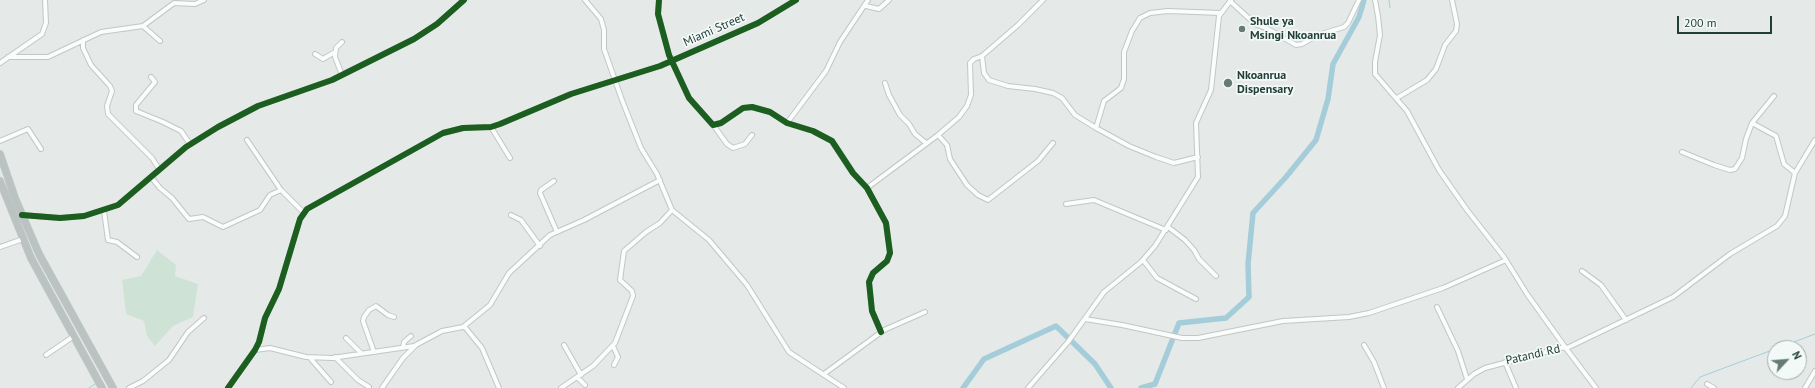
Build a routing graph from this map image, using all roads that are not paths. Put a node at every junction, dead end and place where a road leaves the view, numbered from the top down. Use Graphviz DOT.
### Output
graph roads {
  1 [pos="45,0"];
  2 [pos="204,0"];
  3 [pos="464,0"];
  4 [pos="585,0"];
  5 [pos="659,0"];
  6 [pos="796,0"];
  7 [pos="868,0"];
  8 [pos="889,0"];
  9 [pos="1043,0"];
  10 [pos="1359,0"];
  11 [pos="1374,0"];
  12 [pos="1452,0"];
  13 [pos="1231,1"];
  14 [pos="866,6"];
  15 [pos="1221,13"];
  16 [pos="143,26"];
  17 [pos="83,40"];
  18 [pos="160,41"];
  19 [pos="342,42"];
  20 [pos="335,52"];
  21 [pos="315,54"];
  22 [pos="982,56"];
  23 [pos="8,57"];
  24 [pos="672,61"];
  25 [pos="0,63"];
  26 [pos="342,75"];
  27 [pos="151,77"];
  28 [pos="614,80"];
  29 [pos="885,83"];
  30 [pos="1774,96"];
  31 [pos="1397,98"];
  32 [pos="787,123"];
  33 [pos="1752,123"];
  34 [pos="714,126"];
  35 [pos="491,127"];
  36 [pos="1096,128"];
  37 [pos="752,135"];
  38 [pos="938,135"];
  39 [pos="247,140"];
  40 [pos="1815,140"];
  41 [pos="0,141"];
  42 [pos="926,143"];
  43 [pos="1053,143"];
  44 [pos="190,144"];
  45 [pos="41,149"];
  46 [pos="1682,152"];
  47 [pos="0,154"];
  48 [pos="1198,157"];
  49 [pos="510,158"];
  50 [pos="159,170"];
  51 [pos="1795,173"];
  52 [pos="151,177"];
  53 [pos="660,180"];
  54 [pos="0,181"];
  55 [pos="554,181"];
  56 [pos="867,188"];
  57 [pos="281,190"];
  58 [pos="1066,204"];
  59 [pos="672,210"];
  60 [pos="104,211"];
  61 [pos="303,212"];
  62 [pos="22,215"];
  63 [pos="511,215"];
  64 [pos="1167,229"];
  65 [pos="557,232"];
  66 [pos="23,239"];
  67 [pos="540,246"];
  68 [pos="0,248"];
  69 [pos="137,257"];
  70 [pos="1143,260"];
  71 [pos="1506,260"];
  72 [pos="1582,271"];
  73 [pos="1216,276"];
  74 [pos="1196,299"];
  75 [pos="1438,307"];
  76 [pos="925,312"];
  77 [pos="394,317"];
  78 [pos="204,318"];
  79 [pos="1085,319"];
  80 [pos="1626,320"];
  81 [pos="464,326"];
  82 [pos="882,332"];
  83 [pos="74,336"];
  84 [pos="411,336"];
  85 [pos="346,338"];
  86 [pos="418,344"];
  87 [pos="564,345"];
  88 [pos="1364,345"];
  89 [pos="613,346"];
  90 [pos="403,347"];
  91 [pos="1566,348"];
  92 [pos="255,350"];
  93 [pos="374,352"];
  94 [pos="361,353"];
  95 [pos="46,355"];
  96 [pos="335,357"];
  97 [pos="310,358"];
  98 [pos="1505,362"];
  99 [pos="614,365"];
  100 [pos="1815,371"];
  101 [pos="824,374"];
  102 [pos="579,376"];
  103 [pos="1467,379"];
  104 [pos="331,382"];
  105 [pos="1707,384"];
  106 [pos="585,385"];
  107 [pos="102,388"];
  108 [pos="113,388"];
  109 [pos="129,388"];
  110 [pos="228,388"];
  111 [pos="369,388"];
  112 [pos="382,388"];
  113 [pos="499,388"];
  114 [pos="561,388"];
  115 [pos="844,388"];
  116 [pos="1028,388"];
  117 [pos="1384,388"];
  118 [pos="1458,388"];
  119 [pos="1516,388"];
  120 [pos="1596,388"];
  121 [pos="1714,388"];
  122 [pos="1805,388"];
  1 -- 23 [label="street"];
  2 -- 16 [label="street"];
  3 -- 26 [label="street"];
  4 -- 28 [label="street"];
  5 -- 24 [label="street"];
  6 -- 24 [label="street, Miami Street"];
  7 -- 14 [label="street"];
  8 -- 14 [label="street"];
  9 -- 22 [label="street"];
  10 -- 13 [label="street"];
  11 -- 31 [label="street"];
  12 -- 31 [label="street"];
  13 -- 15 [label="street"];
  14 -- 32 [label="street"];
  15 -- 36 [label="street"];
  15 -- 48 [label="street"];
  16 -- 17 [label="street"];
  16 -- 18 [label="street"];
  17 -- 23 [label="street"];
  17 -- 50 [label="street"];
  19 -- 20 [label="street"];
  20 -- 21 [label="street"];
  20 -- 26 [label="street"];
  22 -- 36 [label="street"];
  22 -- 38 [label="street"];
  23 -- 25 [label="street"];
  24 -- 28 [label="street, Miami Street"];
  24 -- 34 [label="street"];
  26 -- 44 [label="street"];
  27 -- 44 [label="street"];
  28 -- 35 [label="street, Miami Street"];
  28 -- 53 [label="street"];
  29 -- 42 [label="street"];
  30 -- 33 [label="street"];
  31 -- 71 [label="street"];
  32 -- 34 [label="street"];
  32 -- 56 [label="street"];
  33 -- 46 [label="street"];
  33 -- 51 [label="street"];
  34 -- 37 [label="street"];
  35 -- 49 [label="street"];
  35 -- 61 [label="street, Miami Street"];
  36 -- 48 [label="street"];
  38 -- 42 [label="street"];
  38 -- 43 [label="street"];
  39 -- 57 [label="street"];
  40 -- 51 [label="street"];
  41 -- 45 [label="street"];
  42 -- 56 [label="street"];
  44 -- 50 [label="street"];
  47 -- 62 [label="highway"];
  48 -- 64 [label="street"];
  50 -- 52 [label="street"];
  51 -- 80 [label="street"];
  52 -- 57 [label="street"];
  52 -- 60 [label="street"];
  53 -- 59 [label="street"];
  53 -- 65 [label="street"];
  54 -- 66 [label="highway"];
  55 -- 65 [label="street"];
  56 -- 82 [label="street"];
  57 -- 61 [label="street"];
  58 -- 64 [label="street"];
  59 -- 89 [label="street"];
  59 -- 101 [label="street"];
  60 -- 62 [label="street"];
  60 -- 69 [label="street"];
  61 -- 92 [label="street"];
  62 -- 108 [label="highway"];
  63 -- 67 [label="street"];
  64 -- 70 [label="street"];
  64 -- 73 [label="street"];
  65 -- 67 [label="street"];
  66 -- 68 [label="street"];
  66 -- 83 [label="highway"];
  67 -- 81 [label="street"];
  70 -- 74 [label="street"];
  70 -- 79 [label="street"];
  71 -- 79 [label="street"];
  71 -- 91 [label="street"];
  72 -- 80 [label="street"];
  75 -- 103 [label="street"];
  76 -- 82 [label="street"];
  77 -- 93 [label="street"];
  78 -- 109 [label="street"];
  79 -- 116 [label="street"];
  80 -- 91 [label="street"];
  81 -- 86 [label="street"];
  81 -- 113 [label="street"];
  82 -- 101 [label="street"];
  83 -- 95 [label="street"];
  83 -- 107 [label="highway"];
  84 -- 90 [label="street"];
  85 -- 94 [label="street"];
  86 -- 90 [label="street"];
  86 -- 112 [label="street"];
  87 -- 102 [label="street"];
  88 -- 117 [label="street"];
  89 -- 99 [label="street"];
  89 -- 102 [label="street"];
  90 -- 93 [label="street"];
  91 -- 98 [label="street, Patandi Rd"];
  91 -- 120 [label="street, Patandi Rd"];
  92 -- 97 [label="street"];
  92 -- 110 [label="street"];
  93 -- 94 [label="street"];
  94 -- 96 [label="street"];
  96 -- 97 [label="street"];
  96 -- 111 [label="street"];
  97 -- 104 [label="street"];
  98 -- 103 [label="street, Patandi Rd"];
  98 -- 119 [label="street"];
  100 -- 122 [label="street"];
  101 -- 115 [label="street"];
  102 -- 106 [label="street"];
  102 -- 114 [label="street"];
  103 -- 118 [label="street, Patandi Rd"];
  105 -- 121 [label="street"];
}
